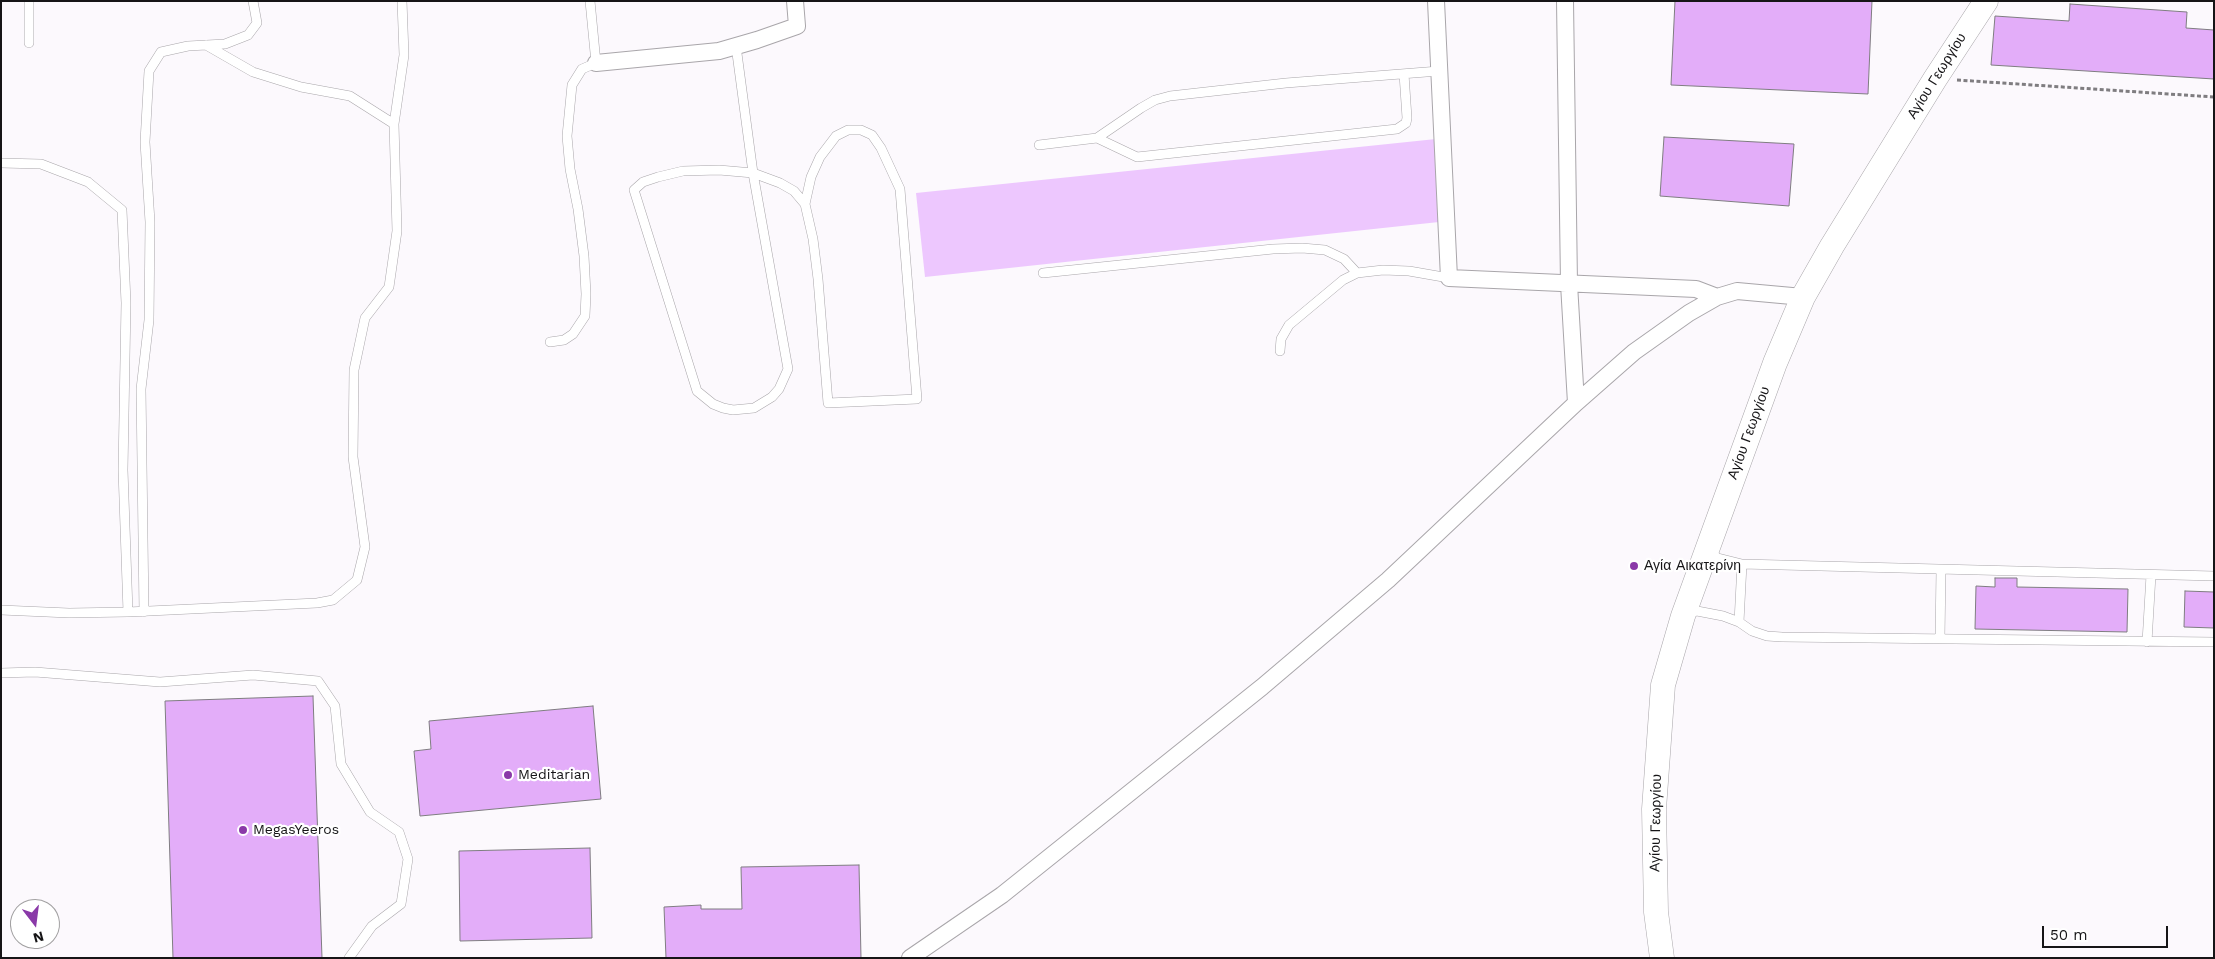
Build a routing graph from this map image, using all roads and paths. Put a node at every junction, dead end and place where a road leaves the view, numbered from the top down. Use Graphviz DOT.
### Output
graph roads {
  1 [pos="28,1"];
  2 [pos="253,1"];
  3 [pos="402,1"];
  4 [pos="590,1"];
  5 [pos="795,1"];
  6 [pos="1436,1"];
  7 [pos="1565,1"];
  8 [pos="1986,1"];
  9 [pos="29,43"];
  10 [pos="206,45"];
  11 [pos="736,46"];
  12 [pos="596,63"];
  13 [pos="1439,71"];
  14 [pos="1404,74"];
  15 [pos="1935,79"];
  16 [pos="2214,97"];
  17 [pos="394,124"];
  18 [pos="1097,138"];
  19 [pos="1039,145"];
  20 [pos="1,162"];
  21 [pos="753,173"];
  22 [pos="805,204"];
  23 [pos="1043,273"];
  24 [pos="1357,273"];
  25 [pos="1449,278"];
  26 [pos="1569,284"];
  27 [pos="1803,296"];
  28 [pos="1717,297"];
  29 [pos="550,342"];
  30 [pos="1280,351"];
  31 [pos="1576,403"];
  32 [pos="1706,551"];
  33 [pos="1742,564"];
  34 [pos="1941,570"];
  35 [pos="2151,575"];
  36 [pos="2214,576"];
  37 [pos="1,610"];
  38 [pos="128,612"];
  39 [pos="144,612"];
  40 [pos="1683,616"];
  41 [pos="1739,622"];
  42 [pos="1940,638"];
  43 [pos="2147,642"];
  44 [pos="2214,642"];
  45 [pos="1,673"];
  46 [pos="1656,912"];
  47 [pos="349,958"];
  48 [pos="910,958"];
  49 [pos="1644,958"];
  50 [pos="1662,958"];
  1 -- 9 [label="lane"];
  2 -- 10 [label="lane"];
  3 -- 17 [label="lane"];
  4 -- 12 [label="lane"];
  5 -- 11 [label="street"];
  6 -- 13 [label="street"];
  7 -- 26 [label="street"];
  8 -- 15 [label="main road, Αγίου Γεωργίου"];
  10 -- 17 [label="lane"];
  10 -- 39 [label="lane"];
  11 -- 12 [label="street"];
  11 -- 21 [label="lane"];
  12 -- 29 [label="lane"];
  13 -- 14 [label="lane"];
  13 -- 25 [label="street"];
  14 -- 18 [label="lane"];
  14 -- 18 [label="lane"];
  15 -- 16 [label="path"];
  15 -- 27 [label="main road, Αγίου Γεωργίου"];
  17 -- 39 [label="lane"];
  18 -- 19 [label="lane"];
  20 -- 38 [label="lane"];
  21 -- 21 [label="lane"];
  21 -- 22 [label="lane"];
  22 -- 22 [label="lane"];
  23 -- 24 [label="lane"];
  24 -- 25 [label="lane"];
  24 -- 30 [label="lane"];
  25 -- 26 [label="street"];
  26 -- 28 [label="street"];
  26 -- 31 [label="street"];
  27 -- 28 [label="street"];
  27 -- 32 [label="main road, Αγίου Γεωργίου"];
  28 -- 31 [label="street"];
  31 -- 48 [label="street"];
  32 -- 33 [label="lane"];
  32 -- 40 [label="main road, Αγίου Γεωργίου"];
  33 -- 34 [label="lane"];
  33 -- 41 [label="lane"];
  34 -- 35 [label="lane"];
  34 -- 42 [label="lane"];
  35 -- 36 [label="lane"];
  35 -- 43 [label="lane"];
  37 -- 38 [label="lane"];
  38 -- 39 [label="lane"];
  40 -- 41 [label="lane"];
  40 -- 46 [label="main road, Αγίου Γεωργίου"];
  41 -- 42 [label="lane"];
  42 -- 43 [label="lane"];
  43 -- 44 [label="lane"];
  45 -- 47 [label="lane"];
  46 -- 49 [label="main road, Αγίου Γεωργίου"];
  46 -- 50 [label="main road, Αγίου Γεωργίου"];
}
